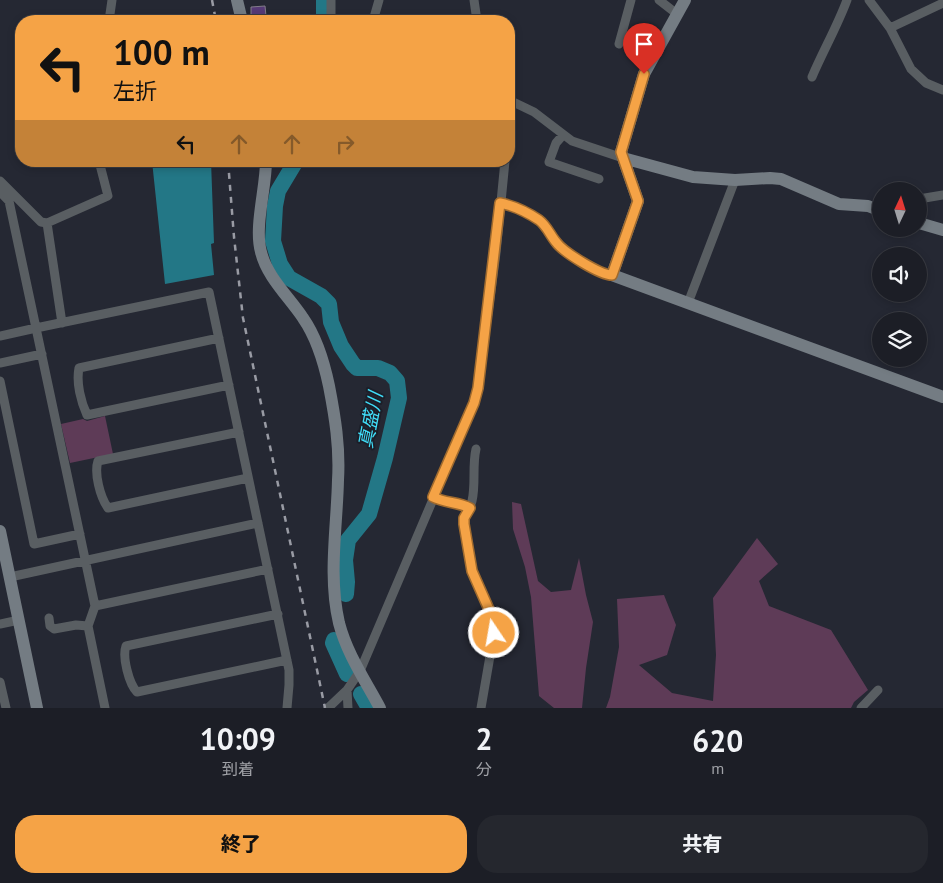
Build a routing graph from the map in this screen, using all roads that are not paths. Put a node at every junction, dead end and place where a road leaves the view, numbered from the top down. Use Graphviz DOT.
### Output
graph roads {
  1 [pos="112,0"];
  2 [pos="237,0"];
  3 [pos="331,0"];
  4 [pos="379,0"];
  5 [pos="474,0"];
  6 [pos="631,0"];
  7 [pos="659,0"];
  8 [pos="685,0"];
  9 [pos="847,0"];
  10 [pos="869,0"];
  11 [pos="943,3"];
  12 [pos="677,14"];
  13 [pos="110,15"];
  14 [pos="241,15"];
  15 [pos="331,15"];
  16 [pos="375,15"];
  17 [pos="476,15"];
  18 [pos="890,28"];
  19 [pos="619,44"];
  20 [pos="812,77"];
  21 [pos="943,90"];
  22 [pos="515,103"];
  23 [pos="563,135"];
  24 [pos="624,158"];
  25 [pos="101,167"];
  26 [pos="265,167"];
  27 [pos="503,167"];
  28 [pos="599,179"];
  29 [pos="735,180"];
  30 [pos="0,181"];
  31 [pos="0,192"];
  32 [pos="943,195"];
  33 [pos="928,198"];
  34 [pos="500,203"];
  35 [pos="872,208"];
  36 [pos="46,223"];
  37 [pos="928,225"];
  38 [pos="943,230"];
  39 [pos="612,275"];
  40 [pos="688,303"];
  41 [pos="62,323"];
  42 [pos="36,328"];
  43 [pos="0,336"];
  44 [pos="219,338"];
  45 [pos="42,354"];
  46 [pos="0,363"];
  47 [pos="0,381"];
  48 [pos="229,385"];
  49 [pos="943,397"];
  50 [pos="239,432"];
  51 [pos="476,449"];
  52 [pos="248,478"];
  53 [pos="433,497"];
  54 [pos="470,508"];
  55 [pos="258,523"];
  56 [pos="0,531"];
  57 [pos="80,534"];
  58 [pos="85,560"];
  59 [pos="268,569"];
  60 [pos="10,577"];
  61 [pos="95,606"];
  62 [pos="278,614"];
  63 [pos="49,618"];
  64 [pos="19,620"];
  65 [pos="0,624"];
  66 [pos="88,626"];
  67 [pos="287,660"];
  68 [pos="360,671"];
  69 [pos="0,682"];
  70 [pos="347,690"];
  71 [pos="878,690"];
  72 [pos="6,708"];
  73 [pos="37,708"];
  74 [pos="105,708"];
  75 [pos="287,708"];
  76 [pos="328,708"];
  77 [pos="348,708"];
  78 [pos="380,708"];
  79 [pos="481,708"];
  80 [pos="861,708"];
  1 -- 13 [label="street"];
  2 -- 14 [label="street"];
  3 -- 15 [label="street"];
  4 -- 16 [label="street"];
  5 -- 17 [label="street"];
  6 -- 19 [label="street"];
  7 -- 12 [label="street"];
  8 -- 12 [label="street"];
  9 -- 20 [label="street"];
  10 -- 18 [label="street"];
  11 -- 18 [label="street"];
  12 -- 24 [label="street"];
  18 -- 21 [label="street"];
  22 -- 23 [label="street"];
  23 -- 24 [label="street"];
  23 -- 28 [label="street"];
  24 -- 29 [label="street"];
  24 -- 39 [label="street"];
  25 -- 36 [label="street"];
  26 -- 68 [label="street"];
  27 -- 34 [label="street"];
  29 -- 35 [label="street"];
  29 -- 40 [label="street"];
  30 -- 36 [label="street"];
  31 -- 42 [label="street"];
  32 -- 33 [label="street"];
  34 -- 39 [label="street"];
  34 -- 53 [label="street"];
  36 -- 41 [label="street"];
  37 -- 38 [label="street"];
  39 -- 40 [label="street"];
  40 -- 49 [label="street"];
  41 -- 42 [label="street"];
  41 -- 44 [label="street"];
  42 -- 43 [label="street"];
  42 -- 45 [label="street"];
  44 -- 48 [label="street"];
  44 -- 48 [label="street"];
  45 -- 46 [label="street"];
  45 -- 57 [label="street"];
  47 -- 57 [label="street"];
  48 -- 50 [label="street"];
  50 -- 52 [label="street"];
  50 -- 52 [label="street"];
  51 -- 54 [label="street"];
  52 -- 55 [label="street"];
  53 -- 54 [label="street"];
  53 -- 68 [label="street"];
  54 -- 79 [label="street"];
  55 -- 58 [label="street"];
  55 -- 59 [label="street"];
  56 -- 60 [label="street"];
  57 -- 58 [label="street"];
  58 -- 60 [label="street"];
  58 -- 61 [label="street"];
  59 -- 61 [label="street"];
  59 -- 62 [label="street"];
  60 -- 64 [label="street"];
  61 -- 66 [label="street"];
  62 -- 67 [label="street"];
  62 -- 67 [label="street"];
  63 -- 66 [label="street"];
  64 -- 65 [label="street"];
  64 -- 73 [label="street"];
  66 -- 74 [label="street"];
  67 -- 75 [label="street"];
  68 -- 70 [label="street"];
  68 -- 78 [label="street"];
  69 -- 72 [label="street"];
  70 -- 76 [label="street"];
  70 -- 77 [label="street"];
  71 -- 80 [label="street"];
}
